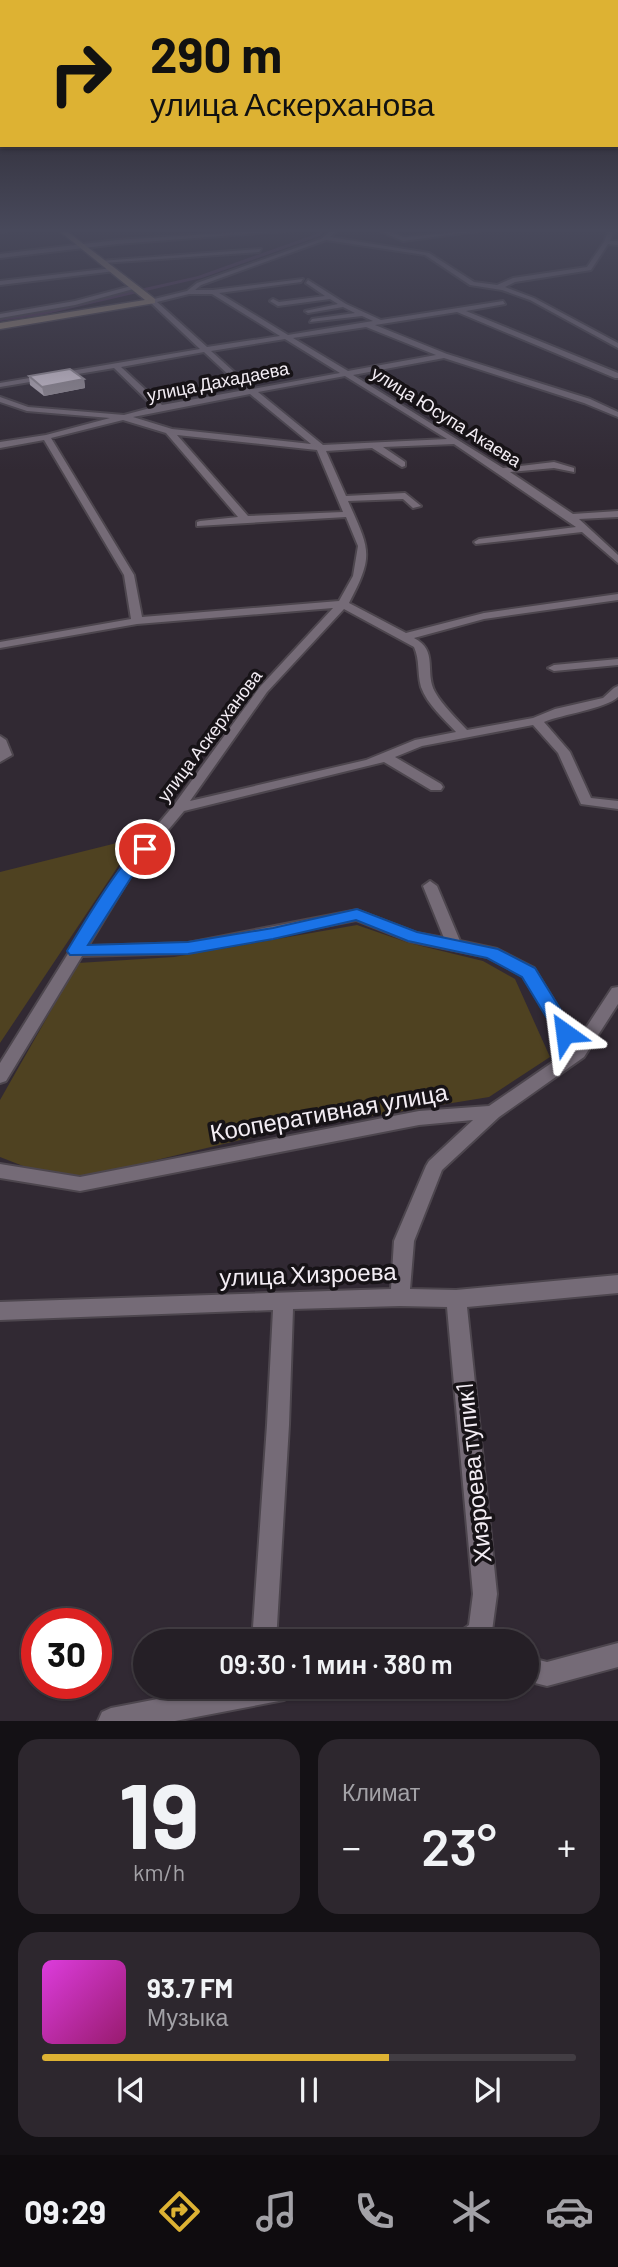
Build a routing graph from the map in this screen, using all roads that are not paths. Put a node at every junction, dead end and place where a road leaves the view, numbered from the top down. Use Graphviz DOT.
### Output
graph roads {
  1 [pos="39,309"];
  2 [pos="88,309"];
  3 [pos="160,309"];
  4 [pos="241,309"];
  5 [pos="317,309"];
  6 [pos="354,309"];
  7 [pos="462,309"];
  8 [pos="551,309"];
  9 [pos="458,310"];
  10 [pos="307,311"];
  11 [pos="364,314"];
  12 [pos="0,316"];
  13 [pos="312,321"];
  14 [pos="380,322"];
  15 [pos="367,324"];
  16 [pos="0,326"];
  17 [pos="285,337"];
  18 [pos="618,346"];
  19 [pos="205,350"];
  20 [pos="444,356"];
  21 [pos="115,365"];
  22 [pos="346,375"];
  23 [pos="618,376"];
  24 [pos="0,385"];
  25 [pos="251,391"];
  26 [pos="0,399"];
  27 [pos="160,408"];
  28 [pos="148,411"];
  29 [pos="618,415"];
  30 [pos="123,417"];
  31 [pos="168,431"];
  32 [pos="46,438"];
  33 [pos="456,441"];
  34 [pos="0,445"];
  35 [pos="373,445"];
  36 [pos="320,447"];
  37 [pos="402,464"];
  38 [pos="571,470"];
  39 [pos="499,471"];
  40 [pos="343,499"];
  41 [pos="416,506"];
  42 [pos="350,514"];
  43 [pos="618,514"];
  44 [pos="571,517"];
  45 [pos="245,519"];
  46 [pos="200,524"];
  47 [pos="583,529"];
  48 [pos="479,542"];
  49 [pos="618,559"];
  50 [pos="618,597"];
  51 [pos="343,604"];
  52 [pos="137,621"];
  53 [pos="405,637"];
  54 [pos="0,645"];
  55 [pos="618,662"];
  56 [pos="554,668"];
  57 [pos="618,690"];
  58 [pos="536,721"];
  59 [pos="465,735"];
  60 [pos="0,740"];
  61 [pos="3,756"];
  62 [pos="384,756"];
  63 [pos="436,787"];
  64 [pos="618,805"];
  65 [pos="179,808"];
  66 [pos="430,886"];
  67 [pos="454,945"];
  68 [pos="76,951"];
  69 [pos="618,992"];
  70 [pos="578,1053"];
  71 [pos="0,1077"];
  72 [pos="493,1112"];
  73 [pos="0,1171"];
  74 [pos="618,1284"];
  75 [pos="400,1297"];
  76 [pos="456,1299"];
  77 [pos="283,1302"];
  78 [pos="0,1311"];
  79 [pos="265,1629"];
  80 [pos="480,1629"];
  81 [pos="618,1655"];
  82 [pos="539,1672"];
  83 [pos="216,1699"];
  84 [pos="111,1721"];
  1 -- 12 [label="street"];
  2 -- 16 [label="street"];
  3 -- 19 [label="street, улица Аскерханова"];
  4 -- 17 [label="street, улица Юсупа Акаева"];
  5 -- 10 [label="street"];
  6 -- 11 [label="street"];
  7 -- 9 [label="street"];
  8 -- 18 [label="street"];
  9 -- 14 [label="street"];
  9 -- 23 [label="street"];
  11 -- 13 [label="street"];
  11 -- 14 [label="street"];
  14 -- 15 [label="street"];
  15 -- 17 [label="street"];
  15 -- 20 [label="street"];
  17 -- 19 [label="street"];
  17 -- 22 [label="street, улица Юсупа Акаева"];
  19 -- 21 [label="street"];
  19 -- 25 [label="street, улица Аскерханова"];
  20 -- 22 [label="street, улица Дахадаева"];
  20 -- 29 [label="street"];
  21 -- 24 [label="street"];
  21 -- 27 [label="street"];
  22 -- 25 [label="street, улица Дахадаева"];
  22 -- 33 [label="street, улица Юсупа Акаева"];
  25 -- 27 [label="street, улица Дахадаева"];
  25 -- 36 [label="street, улица Аскерханова"];
  26 -- 30 [label="street"];
  27 -- 28 [label="street, улица Дахадаева"];
  28 -- 30 [label="street, улица Дахадаева"];
  28 -- 31 [label="street"];
  30 -- 31 [label="street"];
  30 -- 32 [label="street, улица Дахадаева"];
  31 -- 36 [label="street"];
  31 -- 45 [label="street"];
  32 -- 34 [label="street, улица Дахадаева"];
  32 -- 52 [label="street"];
  33 -- 35 [label="street"];
  33 -- 39 [label="street, улица Юсупа Акаева"];
  35 -- 36 [label="street"];
  35 -- 37 [label="street"];
  36 -- 40 [label="street, улица Аскерханова"];
  38 -- 39 [label="street"];
  39 -- 44 [label="street, улица Юсупа Акаева"];
  40 -- 41 [label="street"];
  40 -- 42 [label="street, улица Аскерханова"];
  42 -- 45 [label="street"];
  42 -- 51 [label="street, улица Аскерханова"];
  43 -- 44 [label="street"];
  44 -- 47 [label="street, улица Юсупа Акаева"];
  45 -- 46 [label="street"];
  47 -- 48 [label="street"];
  47 -- 49 [label="street, улица Юсупа Акаева"];
  50 -- 53 [label="street"];
  51 -- 52 [label="street"];
  51 -- 53 [label="street"];
  51 -- 65 [label="street, улица Аскерханова"];
  52 -- 54 [label="street"];
  53 -- 59 [label="street"];
  55 -- 56 [label="street"];
  57 -- 58 [label="street"];
  58 -- 59 [label="street"];
  58 -- 64 [label="street"];
  59 -- 62 [label="street"];
  60 -- 61 [label="street"];
  62 -- 63 [label="street"];
  62 -- 65 [label="street"];
  65 -- 68 [label="street, улица Аскерханова"];
  66 -- 67 [label="street"];
  67 -- 68 [label="street"];
  67 -- 70 [label="street"];
  68 -- 71 [label="street, улица Аскерханова"];
  69 -- 70 [label="street"];
  70 -- 72 [label="street"];
  72 -- 73 [label="street, Кооперативная улица"];
  72 -- 75 [label="street"];
  74 -- 76 [label="street, улица Хизроева"];
  75 -- 76 [label="street, улица Хизроева"];
  75 -- 77 [label="street, улица Хизроева"];
  76 -- 80 [label="street, Хиэроева тупик1"];
  77 -- 78 [label="street, улица Хизроева"];
  77 -- 79 [label="street"];
  81 -- 82 [label="street"];
  83 -- 84 [label="street"];
}
